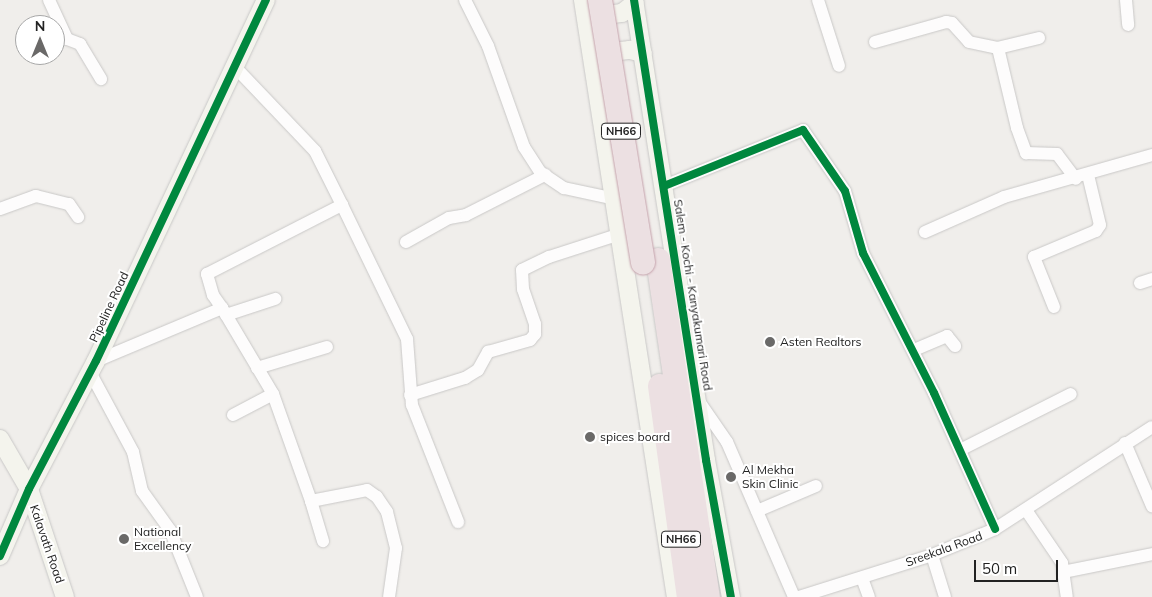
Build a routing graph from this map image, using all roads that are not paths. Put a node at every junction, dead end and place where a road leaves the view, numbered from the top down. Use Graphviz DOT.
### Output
graph roads {
  1 [pos="49,0"];
  2 [pos="266,0"];
  3 [pos="465,0"];
  4 [pos="818,0"];
  5 [pos="1126,0"];
  6 [pos="628,1"];
  7 [pos="589,4"];
  8 [pos="1128,25"];
  9 [pos="1039,38"];
  10 [pos="876,42"];
  11 [pos="998,48"];
  12 [pos="643,53"];
  13 [pos="593,60"];
  14 [pos="838,66"];
  15 [pos="236,67"];
  16 [pos="101,78"];
  17 [pos="1152,154"];
  18 [pos="545,175"];
  19 [pos="1082,177"];
  20 [pos="664,186"];
  21 [pos="615,199"];
  22 [pos="342,205"];
  23 [pos="0,209"];
  24 [pos="78,217"];
  25 [pos="925,232"];
  26 [pos="620,234"];
  27 [pos="406,242"];
  28 [pos="275,299"];
  29 [pos="1054,306"];
  30 [pos="224,311"];
  31 [pos="955,346"];
  32 [pos="327,347"];
  33 [pos="914,350"];
  34 [pos="93,367"];
  35 [pos="257,368"];
  36 [pos="273,394"];
  37 [pos="1071,394"];
  38 [pos="410,395"];
  39 [pos="697,398"];
  40 [pos="232,415"];
  41 [pos="1152,427"];
  42 [pos="0,440"];
  43 [pos="1125,443"];
  44 [pos="960,450"];
  45 [pos="683,479"];
  46 [pos="816,486"];
  47 [pos="28,489"];
  48 [pos="311,501"];
  49 [pos="1152,506"];
  50 [pos="1026,510"];
  51 [pos="756,511"];
  52 [pos="458,522"];
  53 [pos="995,530"];
  54 [pos="323,541"];
  55 [pos="2,548"];
  56 [pos="1152,554"];
  57 [pos="932,555"];
  58 [pos="1063,572"];
  59 [pos="862,578"];
  60 [pos="65,597"];
  61 [pos="197,597"];
  62 [pos="389,597"];
  63 [pos="676,597"];
  64 [pos="689,597"];
  65 [pos="708,597"];
  66 [pos="731,597"];
  67 [pos="794,597"];
  68 [pos="799,597"];
  69 [pos="869,597"];
  70 [pos="945,597"];
  71 [pos="1066,597"];
  1 -- 16 [label="street"];
  2 -- 15 [label="street, Pipeline Road"];
  3 -- 18 [label="street"];
  4 -- 14 [label="street"];
  5 -- 8 [label="street"];
  6 -- 7 [label="street"];
  6 -- 12 [label="street, Salem - Kochi - Kanyakumari Road"];
  6 -- 45 [label="highway, Salem - Kochi - Kanyakumari Road / NH66"];
  7 -- 13 [label="street, Salem - Kochi - Kanyakumari Road"];
  7 -- 45 [label="highway, Salem - Kochi - Kanyakumari Road / NH66, bridge"];
  9 -- 11 [label="street"];
  10 -- 11 [label="street"];
  11 -- 19 [label="street"];
  12 -- 13 [label="street"];
  12 -- 20 [label="street, Salem - Kochi - Kanyakumari Road"];
  13 -- 21 [label="street, Salem - Kochi - Kanyakumari Road"];
  15 -- 22 [label="street"];
  15 -- 34 [label="street, Pipeline Road"];
  17 -- 19 [label="street"];
  18 -- 21 [label="street"];
  18 -- 27 [label="street"];
  19 -- 25 [label="street"];
  19 -- 29 [label="street"];
  20 -- 33 [label="street"];
  20 -- 39 [label="street, Salem - Kochi - Kanyakumari Road"];
  21 -- 26 [label="street, Salem - Kochi - Kanyakumari Road"];
  22 -- 30 [label="street"];
  22 -- 38 [label="street"];
  23 -- 24 [label="street"];
  26 -- 38 [label="street"];
  26 -- 45 [label="street, Salem - Kochi - Kanyakumari Road"];
  28 -- 30 [label="street"];
  30 -- 34 [label="street"];
  30 -- 35 [label="street"];
  31 -- 33 [label="street"];
  32 -- 35 [label="street"];
  33 -- 44 [label="street"];
  34 -- 47 [label="street, Pipeline Road"];
  34 -- 61 [label="street"];
  35 -- 36 [label="street"];
  36 -- 40 [label="street"];
  36 -- 48 [label="street"];
  37 -- 44 [label="street"];
  38 -- 52 [label="street"];
  39 -- 45 [label="street, Salem - Kochi - Kanyakumari Road"];
  39 -- 51 [label="street"];
  41 -- 43 [label="street, Sreekala Road"];
  42 -- 47 [label="street, Kalavath Road"];
  43 -- 49 [label="street"];
  43 -- 50 [label="street, Sreekala Road"];
  44 -- 53 [label="street"];
  45 -- 63 [label="street"];
  45 -- 64 [label="highway, Salem - Kochi - Kanyakumari Road / NH66"];
  45 -- 65 [label="highway, Salem - Kochi - Kanyakumari Road / NH66"];
  45 -- 66 [label="street"];
  46 -- 51 [label="street"];
  47 -- 55 [label="street, Pipeline Road"];
  47 -- 60 [label="street, Kalavath Road"];
  48 -- 54 [label="street"];
  48 -- 62 [label="street"];
  50 -- 53 [label="street, Sreekala Road"];
  50 -- 58 [label="street"];
  51 -- 67 [label="street"];
  53 -- 57 [label="street, Sreekala Road"];
  56 -- 58 [label="street"];
  57 -- 59 [label="street, Sreekala Road"];
  57 -- 70 [label="street"];
  58 -- 71 [label="street"];
  59 -- 68 [label="street, Sreekala Road"];
  59 -- 69 [label="street"];
}
